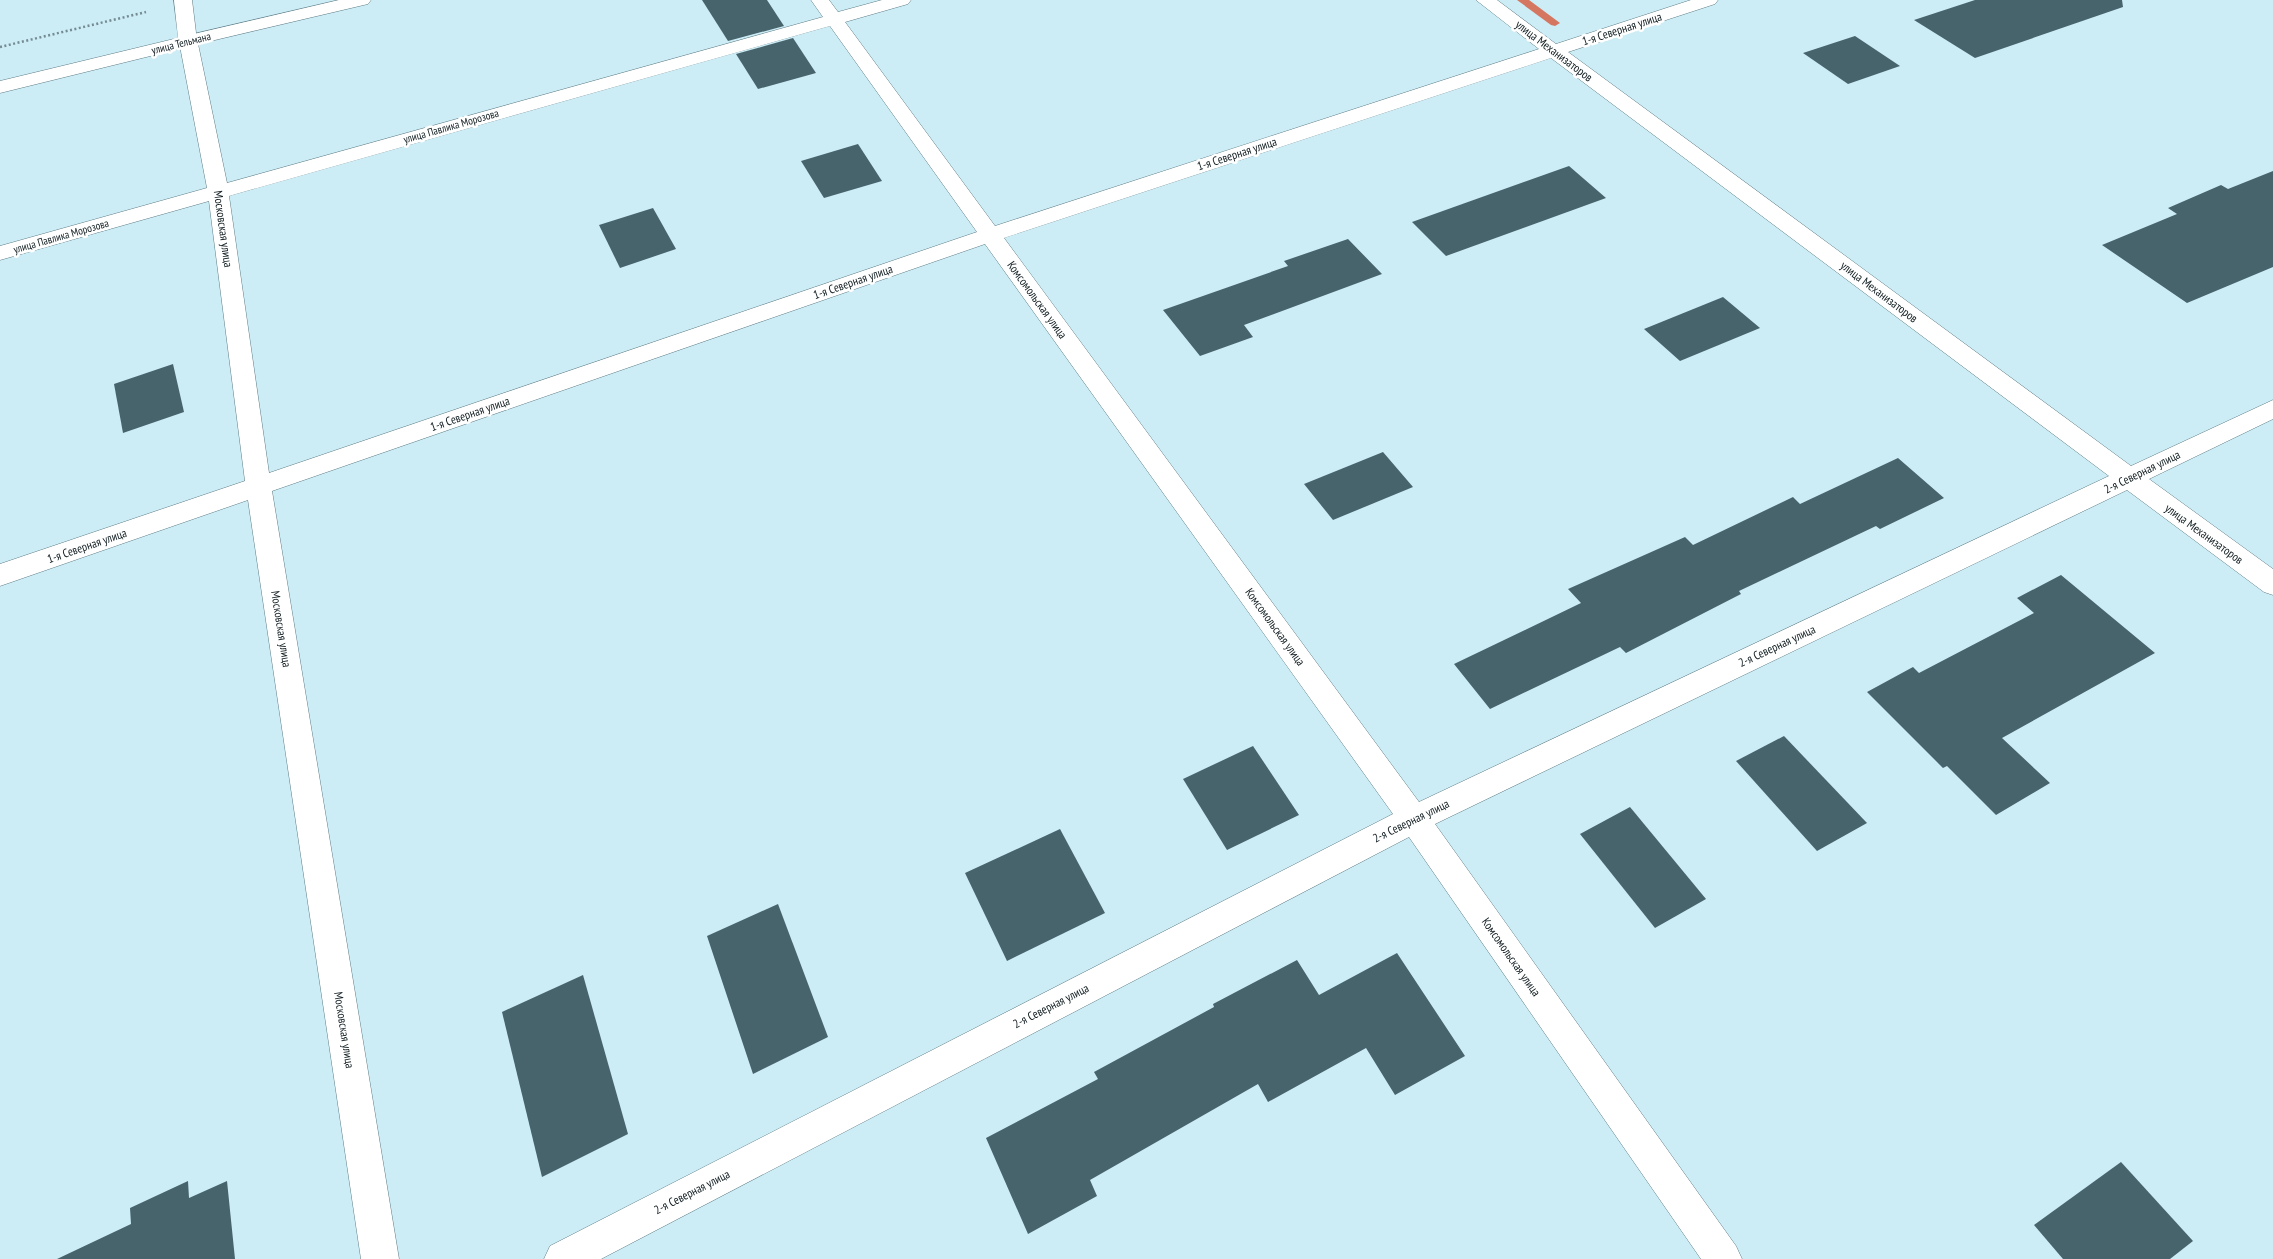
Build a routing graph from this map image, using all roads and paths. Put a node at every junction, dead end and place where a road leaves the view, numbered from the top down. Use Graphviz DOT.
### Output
graph roads {
  1 [pos="362,0"];
  2 [pos="902,0"];
  3 [pos="1485,0"];
  4 [pos="1710,0"];
  5 [pos="184,2"];
  6 [pos="827,9"];
  7 [pos="188,41"];
  8 [pos="0,47"];
  9 [pos="1554,52"];
  10 [pos="0,87"];
  11 [pos="218,191"];
  12 [pos="990,234"];
  13 [pos="0,253"];
  14 [pos="2273,409"];
  15 [pos="2129,478"];
  16 [pos="259,488"];
  17 [pos="0,575"];
  18 [pos="2273,584"];
  19 [pos="1414,819"];
  20 [pos="380,1259"];
  21 [pos="563,1259"];
  22 [pos="1724,1259"];
  1 -- 7 [label="street, улица Тельмана"];
  2 -- 6 [label="street, улица Павлика Морозова"];
  3 -- 9 [label="street, улица Механизаторов"];
  4 -- 9 [label="street, 1-я Северная улица"];
  5 -- 7 [label="street, Московская улица"];
  5 -- 8 [label="path"];
  6 -- 11 [label="street, улица Павлика Морозова"];
  6 -- 12 [label="street, Комсомольская улица"];
  7 -- 10 [label="street, улица Тельмана"];
  7 -- 11 [label="street, Московская улица"];
  9 -- 12 [label="street, 1-я Северная улица"];
  9 -- 15 [label="street, улица Механизаторов"];
  11 -- 13 [label="street, улица Павлика Морозова"];
  11 -- 16 [label="street, Московская улица"];
  12 -- 16 [label="street, 1-я Северная улица"];
  12 -- 19 [label="street, Комсомольская улица"];
  14 -- 15 [label="street, 2-я Северная улица"];
  15 -- 18 [label="street, улица Механизаторов"];
  15 -- 19 [label="street, 2-я Северная улица"];
  16 -- 17 [label="street, 1-я Северная улица"];
  16 -- 20 [label="street, Московская улица"];
  19 -- 21 [label="street, 2-я Северная улица"];
  19 -- 22 [label="street, Комсомольская улица"];
}
